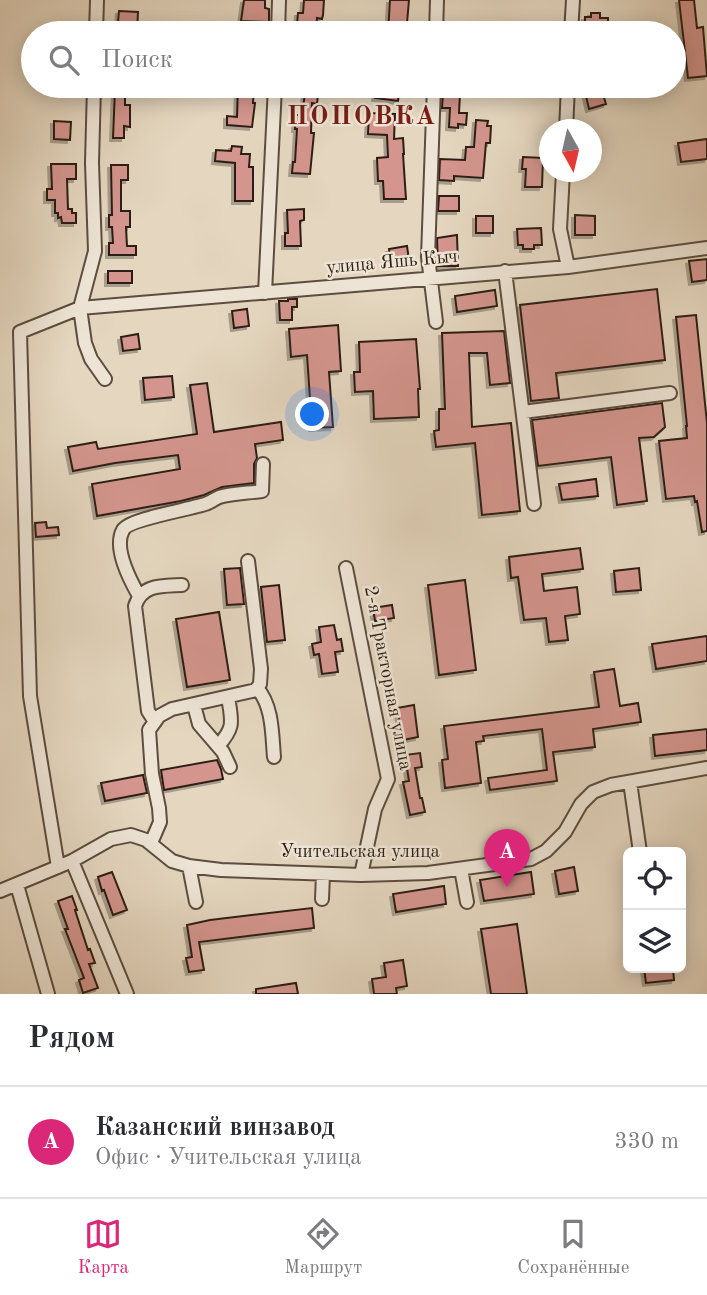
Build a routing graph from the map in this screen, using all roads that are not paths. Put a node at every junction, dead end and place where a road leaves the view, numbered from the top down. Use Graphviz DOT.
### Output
graph roads {
  1 [pos="97,0"];
  2 [pos="279,0"];
  3 [pos="438,0"];
  4 [pos="573,0"];
  5 [pos="96,21"];
  6 [pos="278,21"];
  7 [pos="437,21"];
  8 [pos="572,21"];
  9 [pos="94,98"];
  10 [pos="274,98"];
  11 [pos="434,98"];
  12 [pos="567,98"];
  13 [pos="566,119"];
  14 [pos="562,182"];
  15 [pos="707,248"];
  16 [pos="568,267"];
  17 [pos="505,271"];
  18 [pos="432,280"];
  19 [pos="265,293"];
  20 [pos="80,309"];
  21 [pos="436,322"];
  22 [pos="105,379"];
  23 [pos="670,393"];
  24 [pos="523,412"];
  25 [pos="263,464"];
  26 [pos="534,504"];
  27 [pos="248,561"];
  28 [pos="346,568"];
  29 [pos="181,585"];
  30 [pos="139,596"];
  31 [pos="257,688"];
  32 [pos="228,697"];
  33 [pos="194,705"];
  34 [pos="155,722"];
  35 [pos="218,746"];
  36 [pos="274,757"];
  37 [pos="230,768"];
  38 [pos="707,768"];
  39 [pos="630,782"];
  40 [pos="150,843"];
  41 [pos="639,847"];
  42 [pos="72,861"];
  43 [pos="189,866"];
  44 [pos="58,867"];
  45 [pos="461,869"];
  46 [pos="323,874"];
  47 [pos="361,875"];
  48 [pos="17,885"];
  49 [pos="0,891"];
  50 [pos="322,900"];
  51 [pos="196,902"];
  52 [pos="467,902"];
  53 [pos="47,994"];
  54 [pos="127,994"];
  1 -- 5 [label="street"];
  2 -- 6 [label="street"];
  3 -- 7 [label="street"];
  4 -- 8 [label="street"];
  9 -- 20 [label="street"];
  10 -- 19 [label="street"];
  11 -- 18 [label="street"];
  12 -- 13 [label="street"];
  14 -- 16 [label="street"];
  15 -- 16 [label="street, улица Яшь Кыч"];
  16 -- 17 [label="street, улица Яшь Кыч"];
  17 -- 18 [label="street, улица Яшь Кыч"];
  17 -- 24 [label="street"];
  18 -- 19 [label="street, улица Яшь Кыч"];
  18 -- 21 [label="street"];
  19 -- 20 [label="street, улица Яшь Кыч"];
  20 -- 22 [label="street"];
  20 -- 44 [label="street, улица Яшь Кыч"];
  23 -- 24 [label="street"];
  24 -- 26 [label="street"];
  25 -- 30 [label="street"];
  27 -- 31 [label="street"];
  28 -- 47 [label="street, 2-я Тракторная улица"];
  29 -- 30 [label="street"];
  30 -- 34 [label="street"];
  31 -- 32 [label="street"];
  31 -- 36 [label="street"];
  32 -- 33 [label="street"];
  32 -- 35 [label="street"];
  33 -- 34 [label="street"];
  33 -- 35 [label="street"];
  34 -- 40 [label="street"];
  35 -- 37 [label="street"];
  38 -- 39 [label="street, Учительская улица"];
  39 -- 41 [label="street"];
  39 -- 45 [label="street, Учительская улица"];
  40 -- 42 [label="street, Учительская улица"];
  40 -- 43 [label="street, Учительская улица"];
  42 -- 44 [label="street, Учительская улица"];
  42 -- 54 [label="street"];
  43 -- 46 [label="street, Учительская улица"];
  43 -- 51 [label="street"];
  44 -- 48 [label="street, Учительская улица"];
  45 -- 47 [label="street, Учительская улица"];
  45 -- 52 [label="street"];
  46 -- 47 [label="street, Учительская улица"];
  46 -- 50 [label="street"];
  48 -- 49 [label="street, Учительская улица"];
  48 -- 53 [label="street"];
}
